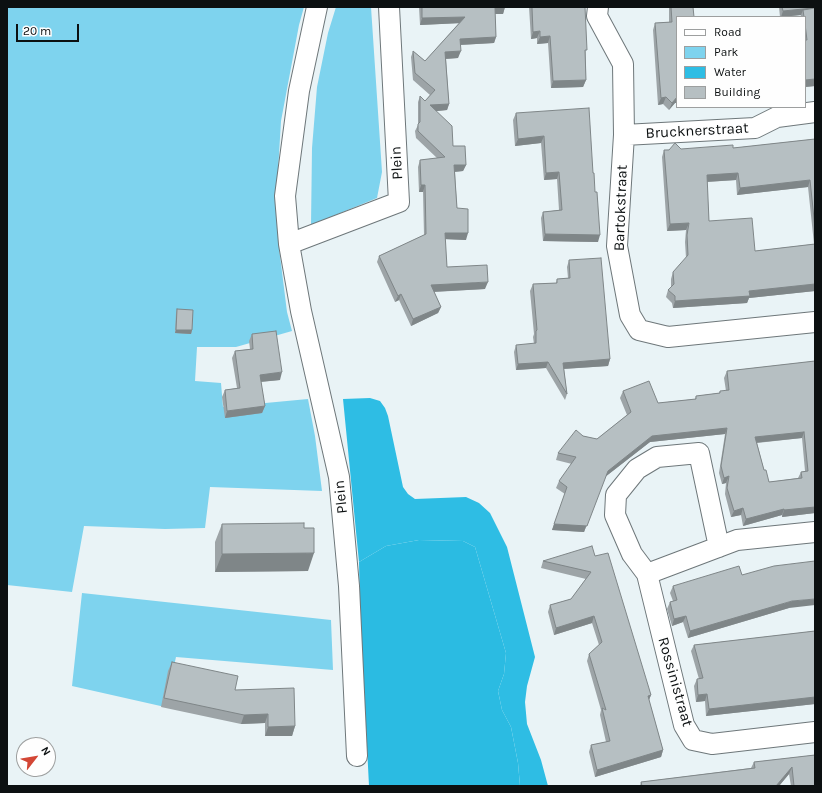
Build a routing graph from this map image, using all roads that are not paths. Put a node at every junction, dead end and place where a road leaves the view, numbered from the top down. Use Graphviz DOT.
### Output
graph roads {
  1 [pos="317,7"];
  2 [pos="389,7"];
  3 [pos="598,7"];
  4 [pos="815,112"];
  5 [pos="624,135"];
  6 [pos="289,244"];
  7 [pos="815,322"];
  8 [pos="815,532"];
  9 [pos="719,547"];
  10 [pos="647,574"];
  11 [pos="815,732"];
  12 [pos="356,756"];
  1 -- 6 [label="street, Plein"];
  2 -- 6 [label="street, Plein"];
  3 -- 5 [label="street, Bartokstraat"];
  4 -- 5 [label="street, Brucknerstraat"];
  5 -- 7 [label="street, Bartokstraat"];
  6 -- 12 [label="street, Plein"];
  8 -- 9 [label="street"];
  9 -- 10 [label="street"];
  9 -- 10 [label="street, Rossinistraat"];
  10 -- 11 [label="street, Rossinistraat"];
}
